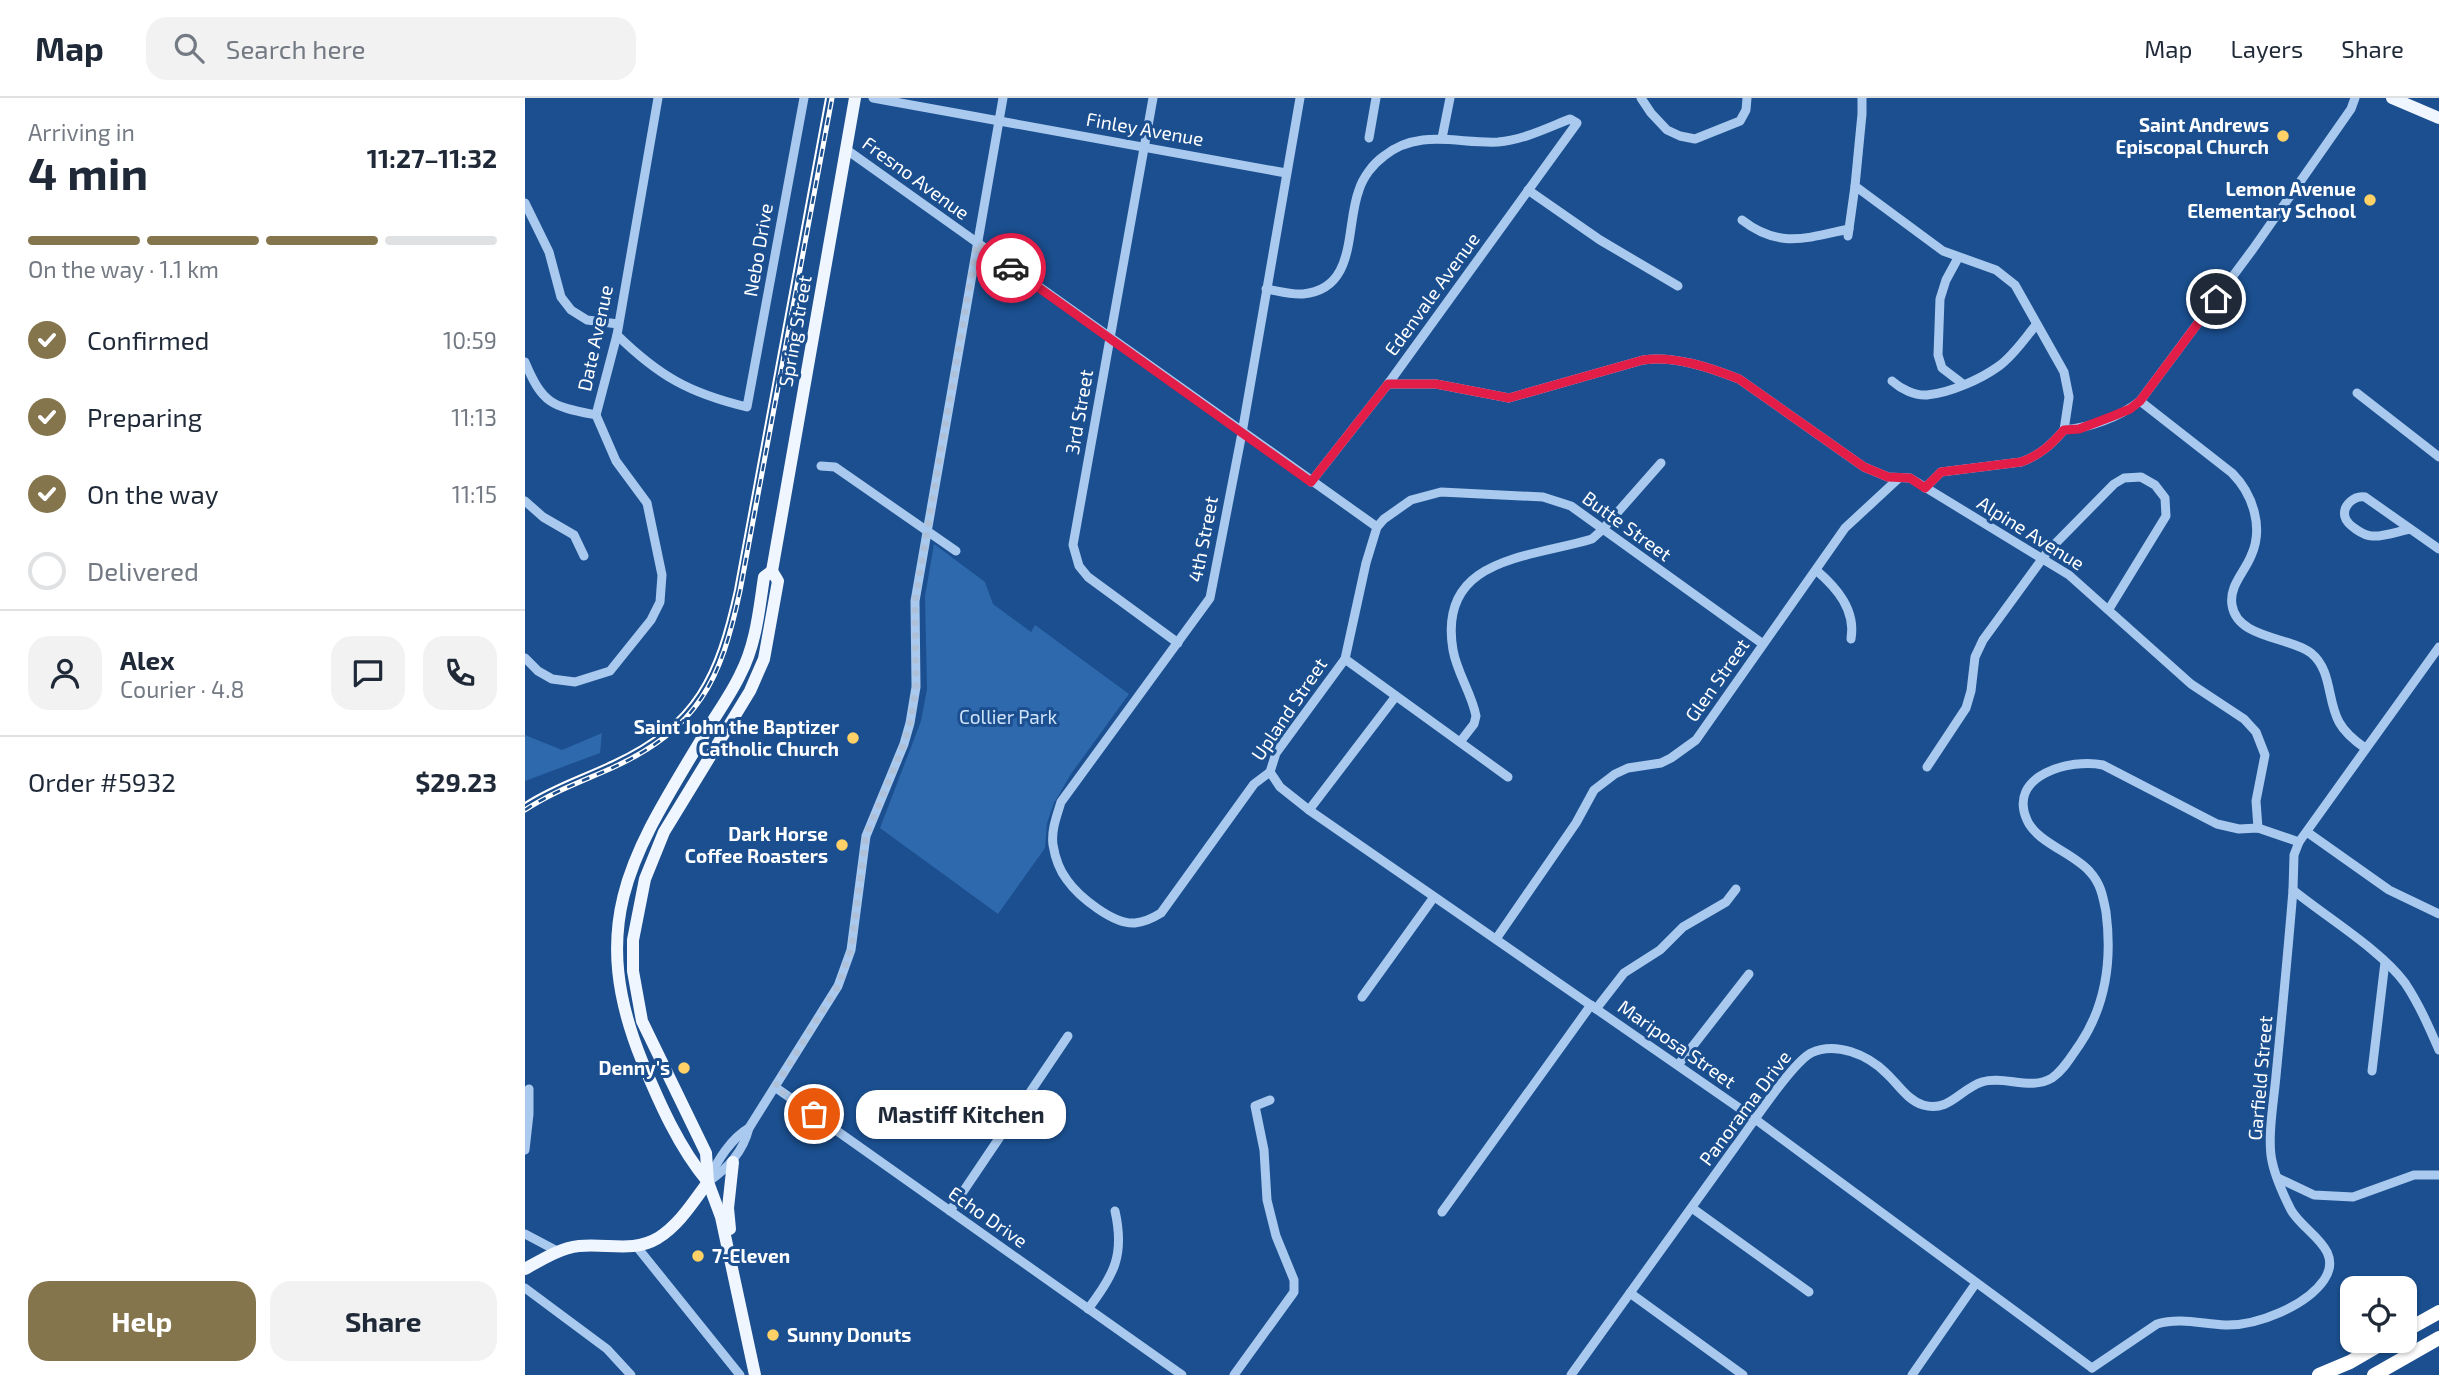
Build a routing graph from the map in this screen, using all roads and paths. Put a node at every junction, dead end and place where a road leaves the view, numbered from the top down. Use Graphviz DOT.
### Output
graph roads {
  1 [pos="658,98"];
  2 [pos="804,98"];
  3 [pos="855,98"];
  4 [pos="873,98"];
  5 [pos="1003,98"];
  6 [pos="1153,98"];
  7 [pos="1300,98"];
  8 [pos="1376,98"];
  9 [pos="1450,98"];
  10 [pos="1641,98"];
  11 [pos="1747,98"];
  12 [pos="1862,98"];
  13 [pos="2355,98"];
  14 [pos="2392,98"];
  15 [pos="2435,115"];
  16 [pos="999,121"];
  17 [pos="1369,138"];
  18 [pos="1442,138"];
  19 [pos="1145,147"];
  20 [pos="847,150"];
  21 [pos="1286,173"];
  22 [pos="1855,186"];
  23 [pos="1528,190"];
  24 [pos="525,203"];
  25 [pos="1742,220"];
  26 [pos="977,243"];
  27 [pos="1958,258"];
  28 [pos="1678,286"];
  29 [pos="1266,289"];
  30 [pos="618,324"];
  31 [pos="2036,325"];
  32 [pos="617,335"];
  33 [pos="1110,338"];
  34 [pos="525,362"];
  35 [pos="1892,381"];
  36 [pos="1388,384"];
  37 [pos="1963,384"];
  38 [pos="2357,393"];
  39 [pos="2140,401"];
  40 [pos="596,415"];
  41 [pos="2064,430"];
  42 [pos="1242,433"];
  43 [pos="2439,457"];
  44 [pos="1661,463"];
  45 [pos="821,466"];
  46 [pos="1899,478"];
  47 [pos="1311,482"];
  48 [pos="1925,488"];
  49 [pos="525,502"];
  50 [pos="1377,527"];
  51 [pos="2410,529"];
  52 [pos="1602,530"];
  53 [pos="927,531"];
  54 [pos="2439,549"];
  55 [pos="956,551"];
  56 [pos="584,556"];
  57 [pos="2043,559"];
  58 [pos="772,570"];
  59 [pos="1816,570"];
  60 [pos="2109,609"];
  61 [pos="1851,639"];
  62 [pos="1178,643"];
  63 [pos="1763,644"];
  64 [pos="2439,647"];
  65 [pos="525,658"];
  66 [pos="1345,659"];
  67 [pos="1396,695"];
  68 [pos="1460,742"];
  69 [pos="2365,748"];
  70 [pos="1927,767"];
  71 [pos="1270,772"];
  72 [pos="1508,777"];
  73 [pos="1309,810"];
  74 [pos="2258,828"];
  75 [pos="2307,832"];
  76 [pos="2299,842"];
  77 [pos="1736,889"];
  78 [pos="2293,890"];
  79 [pos="1434,897"];
  80 [pos="2439,914"];
  81 [pos="1112,918"];
  82 [pos="1496,939"];
  83 [pos="2385,962"];
  84 [pos="1749,974"];
  85 [pos="1362,997"];
  86 [pos="1594,1007"];
  87 [pos="1068,1036"];
  88 [pos="2439,1050"];
  89 [pos="657,1052"];
  90 [pos="640,1057"];
  91 [pos="1678,1065"];
  92 [pos="2372,1071"];
  93 [pos="775,1087"];
  94 [pos="529,1089"];
  95 [pos="1270,1100"];
  96 [pos="1755,1119"];
  97 [pos="749,1128"];
  98 [pos="525,1150"];
  99 [pos="733,1162"];
  100 [pos="2439,1175"];
  101 [pos="2278,1178"];
  102 [pos="708,1182"];
  103 [pos="1692,1208"];
  104 [pos="1115,1211"];
  105 [pos="950,1212"];
  106 [pos="1442,1212"];
  107 [pos="525,1234"];
  108 [pos="726,1240"];
  109 [pos="637,1247"];
  110 [pos="559,1252"];
  111 [pos="525,1269"];
  112 [pos="1976,1283"];
  113 [pos="525,1288"];
  114 [pos="1809,1292"];
  115 [pos="1630,1293"];
  116 [pos="1088,1309"];
  117 [pos="2439,1312"];
  118 [pos="2417,1324"];
  119 [pos="2439,1338"];
  120 [pos="2366,1353"];
  121 [pos="2092,1371"];
  122 [pos="631,1375"];
  123 [pos="740,1375"];
  124 [pos="755,1375"];
  125 [pos="1182,1375"];
  126 [pos="1234,1375"];
  127 [pos="1571,1375"];
  128 [pos="1743,1375"];
  129 [pos="1912,1375"];
  130 [pos="2319,1375"];
  131 [pos="2374,1375"];
  1 -- 30 [label="street, Date Avenue"];
  2 -- 32 [label="street, Nebo Drive"];
  3 -- 20 [label="main road, Spring Street"];
  4 -- 16 [label="street, Finley Avenue"];
  5 -- 16 [label="street"];
  6 -- 19 [label="street, 3rd Street"];
  7 -- 21 [label="street, 4th Street"];
  8 -- 17 [label="street"];
  9 -- 18 [label="street"];
  10 -- 11 [label="street"];
  12 -- 22 [label="street"];
  13 -- 39 [label="street"];
  14 -- 15 [label="main road"];
  16 -- 19 [label="street, Finley Avenue"];
  16 -- 26 [label="street"];
  18 -- 23 [label="street, Edenvale Avenue"];
  18 -- 29 [label="street"];
  19 -- 21 [label="street, Finley Avenue"];
  19 -- 33 [label="street, 3rd Street"];
  20 -- 26 [label="street, Fresno Avenue"];
  20 -- 58 [label="main road, Spring Street"];
  21 -- 29 [label="street, 4th Street"];
  22 -- 25 [label="street"];
  22 -- 27 [label="street"];
  23 -- 28 [label="street"];
  23 -- 36 [label="street, Edenvale Avenue"];
  24 -- 30 [label="street"];
  26 -- 33 [label="street, Fresno Avenue"];
  26 -- 53 [label="street"];
  27 -- 31 [label="street"];
  27 -- 37 [label="street"];
  29 -- 42 [label="street, 4th Street"];
  30 -- 32 [label="street, Date Avenue"];
  31 -- 37 [label="street"];
  31 -- 41 [label="street"];
  32 -- 40 [label="street, Date Avenue"];
  33 -- 42 [label="street, Fresno Avenue"];
  33 -- 62 [label="street, 3rd Street"];
  34 -- 40 [label="street"];
  35 -- 37 [label="street"];
  36 -- 46 [label="street, Alpine Avenue"];
  36 -- 47 [label="street, Edenvale Avenue"];
  38 -- 43 [label="street"];
  39 -- 41 [label="street"];
  39 -- 69 [label="street"];
  40 -- 65 [label="street, Date Avenue"];
  41 -- 48 [label="street"];
  42 -- 47 [label="street, Fresno Avenue"];
  42 -- 62 [label="street, 4th Street"];
  44 -- 52 [label="street"];
  45 -- 53 [label="street"];
  46 -- 48 [label="street, Alpine Avenue"];
  46 -- 59 [label="street, Glen Street"];
  47 -- 50 [label="street, Fresno Avenue"];
  48 -- 57 [label="street, Alpine Avenue"];
  49 -- 56 [label="street"];
  50 -- 52 [label="street, Butte Street"];
  50 -- 66 [label="street, Upland Street"];
  51 -- 51 [label="street"];
  51 -- 54 [label="street"];
  52 -- 63 [label="street, Butte Street"];
  52 -- 68 [label="street"];
  53 -- 55 [label="street"];
  53 -- 93 [label="street"];
  57 -- 60 [label="street, Alpine Avenue"];
  57 -- 60 [label="street"];
  57 -- 70 [label="street"];
  58 -- 89 [label="main road, Spring Street"];
  58 -- 90 [label="main road, Spring Street"];
  59 -- 61 [label="street"];
  59 -- 63 [label="street, Glen Street"];
  60 -- 74 [label="street, Alpine Avenue"];
  62 -- 81 [label="street, 4th Street"];
  63 -- 82 [label="street, Glen Street"];
  64 -- 69 [label="street, Garfield Street"];
  66 -- 67 [label="street"];
  66 -- 71 [label="street, Upland Street"];
  67 -- 68 [label="street"];
  67 -- 73 [label="street"];
  68 -- 72 [label="street"];
  69 -- 75 [label="street, Garfield Street"];
  71 -- 73 [label="street, Mariposa Street"];
  71 -- 81 [label="street, Upland Street"];
  73 -- 79 [label="street, Mariposa Street"];
  74 -- 76 [label="street"];
  74 -- 96 [label="street, Panorama Drive"];
  75 -- 76 [label="street, Garfield Street"];
  75 -- 80 [label="street"];
  76 -- 78 [label="street, Garfield Street"];
  77 -- 86 [label="street"];
  78 -- 83 [label="street"];
  78 -- 101 [label="street, Garfield Street"];
  79 -- 82 [label="street, Mariposa Street"];
  79 -- 85 [label="street"];
  82 -- 86 [label="street, Mariposa Street"];
  83 -- 88 [label="street"];
  83 -- 92 [label="street"];
  84 -- 91 [label="street"];
  86 -- 91 [label="street, Mariposa Street"];
  86 -- 106 [label="street"];
  87 -- 105 [label="street"];
  89 -- 90 [label="main road"];
  89 -- 102 [label="main road, Spring Street"];
  90 -- 102 [label="main road, Spring Street"];
  91 -- 96 [label="street, Mariposa Street"];
  93 -- 97 [label="street"];
  93 -- 105 [label="street, Echo Drive"];
  94 -- 98 [label="street"];
  95 -- 126 [label="street"];
  96 -- 103 [label="street, Panorama Drive"];
  96 -- 112 [label="street, Mariposa Street"];
  97 -- 99 [label="street"];
  97 -- 102 [label="street"];
  99 -- 102 [label="street"];
  99 -- 108 [label="main road"];
  100 -- 101 [label="street"];
  101 -- 121 [label="street, Garfield Street"];
  102 -- 108 [label="main road, Spring Street"];
  102 -- 109 [label="main road"];
  103 -- 114 [label="street"];
  103 -- 115 [label="street, Panorama Drive"];
  104 -- 116 [label="street"];
  105 -- 116 [label="street, Echo Drive"];
  107 -- 110 [label="street"];
  108 -- 124 [label="main road, Spring Street"];
  109 -- 110 [label="main road"];
  109 -- 123 [label="street"];
  110 -- 111 [label="main road"];
  112 -- 121 [label="street, Mariposa Street"];
  112 -- 129 [label="street"];
  113 -- 122 [label="street"];
  115 -- 127 [label="street, Panorama Drive"];
  115 -- 128 [label="street"];
  116 -- 125 [label="street, Echo Drive"];
  117 -- 118 [label="highway"];
  119 -- 131 [label="highway"];
  120 -- 130 [label="highway"];
}
